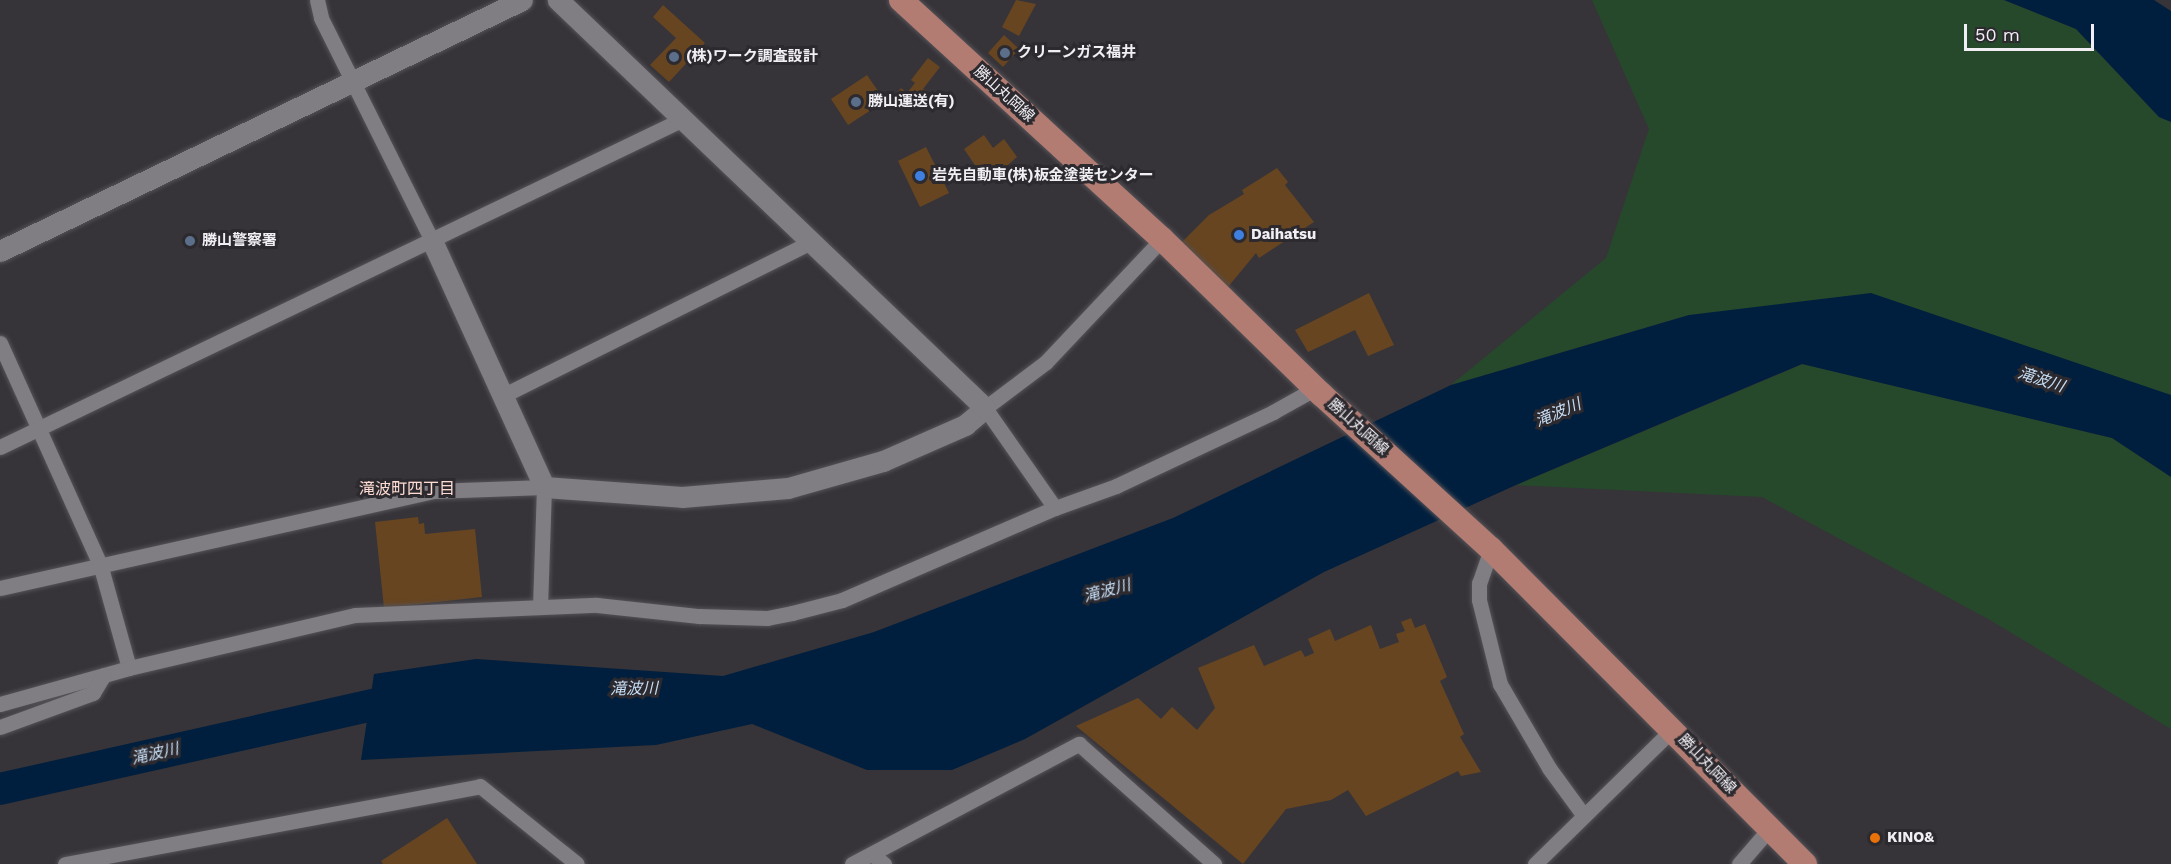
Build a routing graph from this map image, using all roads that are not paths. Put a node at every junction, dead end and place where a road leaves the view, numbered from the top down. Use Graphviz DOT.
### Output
graph roads {
  1 [pos="316,0"];
  2 [pos="522,0"];
  3 [pos="558,0"];
  4 [pos="901,0"];
  5 [pos="354,81"];
  6 [pos="683,119"];
  7 [pos="1162,239"];
  8 [pos="811,242"];
  9 [pos="432,243"];
  10 [pos="0,251"];
  11 [pos="0,342"];
  12 [pos="1318,391"];
  13 [pos="504,394"];
  14 [pos="985,408"];
  15 [pos="39,428"];
  16 [pos="0,447"];
  17 [pos="544,487"];
  18 [pos="1055,508"];
  19 [pos="1491,549"];
  20 [pos="100,564"];
  21 [pos="0,588"];
  22 [pos="540,606"];
  23 [pos="129,668"];
  24 [pos="104,675"];
  25 [pos="0,704"];
  26 [pos="0,727"];
  27 [pos="1673,729"];
  28 [pos="1584,816"];
  29 [pos="1770,828"];
  30 [pos="872,854"];
  31 [pos="65,864"];
  32 [pos="577,864"];
  33 [pos="852,864"];
  34 [pos="884,864"];
  35 [pos="1214,864"];
  36 [pos="1535,864"];
  37 [pos="1738,864"];
  38 [pos="1805,864"];
  1 -- 5 [label="street"];
  2 -- 5 [label="street"];
  3 -- 6 [label="street"];
  4 -- 7 [label="main road, 勝山丸岡線"];
  5 -- 9 [label="street"];
  5 -- 10 [label="street"];
  6 -- 8 [label="street"];
  6 -- 9 [label="street"];
  7 -- 12 [label="main road, 勝山丸岡線"];
  7 -- 14 [label="street"];
  8 -- 13 [label="street"];
  8 -- 14 [label="street"];
  9 -- 13 [label="street"];
  9 -- 15 [label="street"];
  11 -- 15 [label="street"];
  12 -- 18 [label="street"];
  12 -- 19 [label="main road, 勝山丸岡線"];
  13 -- 17 [label="street"];
  14 -- 17 [label="street"];
  14 -- 18 [label="street"];
  15 -- 16 [label="street"];
  15 -- 20 [label="street"];
  17 -- 20 [label="street"];
  17 -- 22 [label="street"];
  18 -- 22 [label="street"];
  19 -- 27 [label="main road, 勝山丸岡線"];
  19 -- 28 [label="street"];
  20 -- 21 [label="street"];
  20 -- 23 [label="street"];
  22 -- 23 [label="street"];
  23 -- 24 [label="street"];
  24 -- 25 [label="street"];
  24 -- 26 [label="street"];
  27 -- 28 [label="street"];
  27 -- 29 [label="main road, 勝山丸岡線"];
  28 -- 36 [label="street"];
  29 -- 37 [label="street"];
  29 -- 38 [label="main road, 勝山丸岡線"];
  30 -- 33 [label="street"];
  30 -- 34 [label="street"];
  30 -- 35 [label="street"];
  31 -- 32 [label="street"];
}
